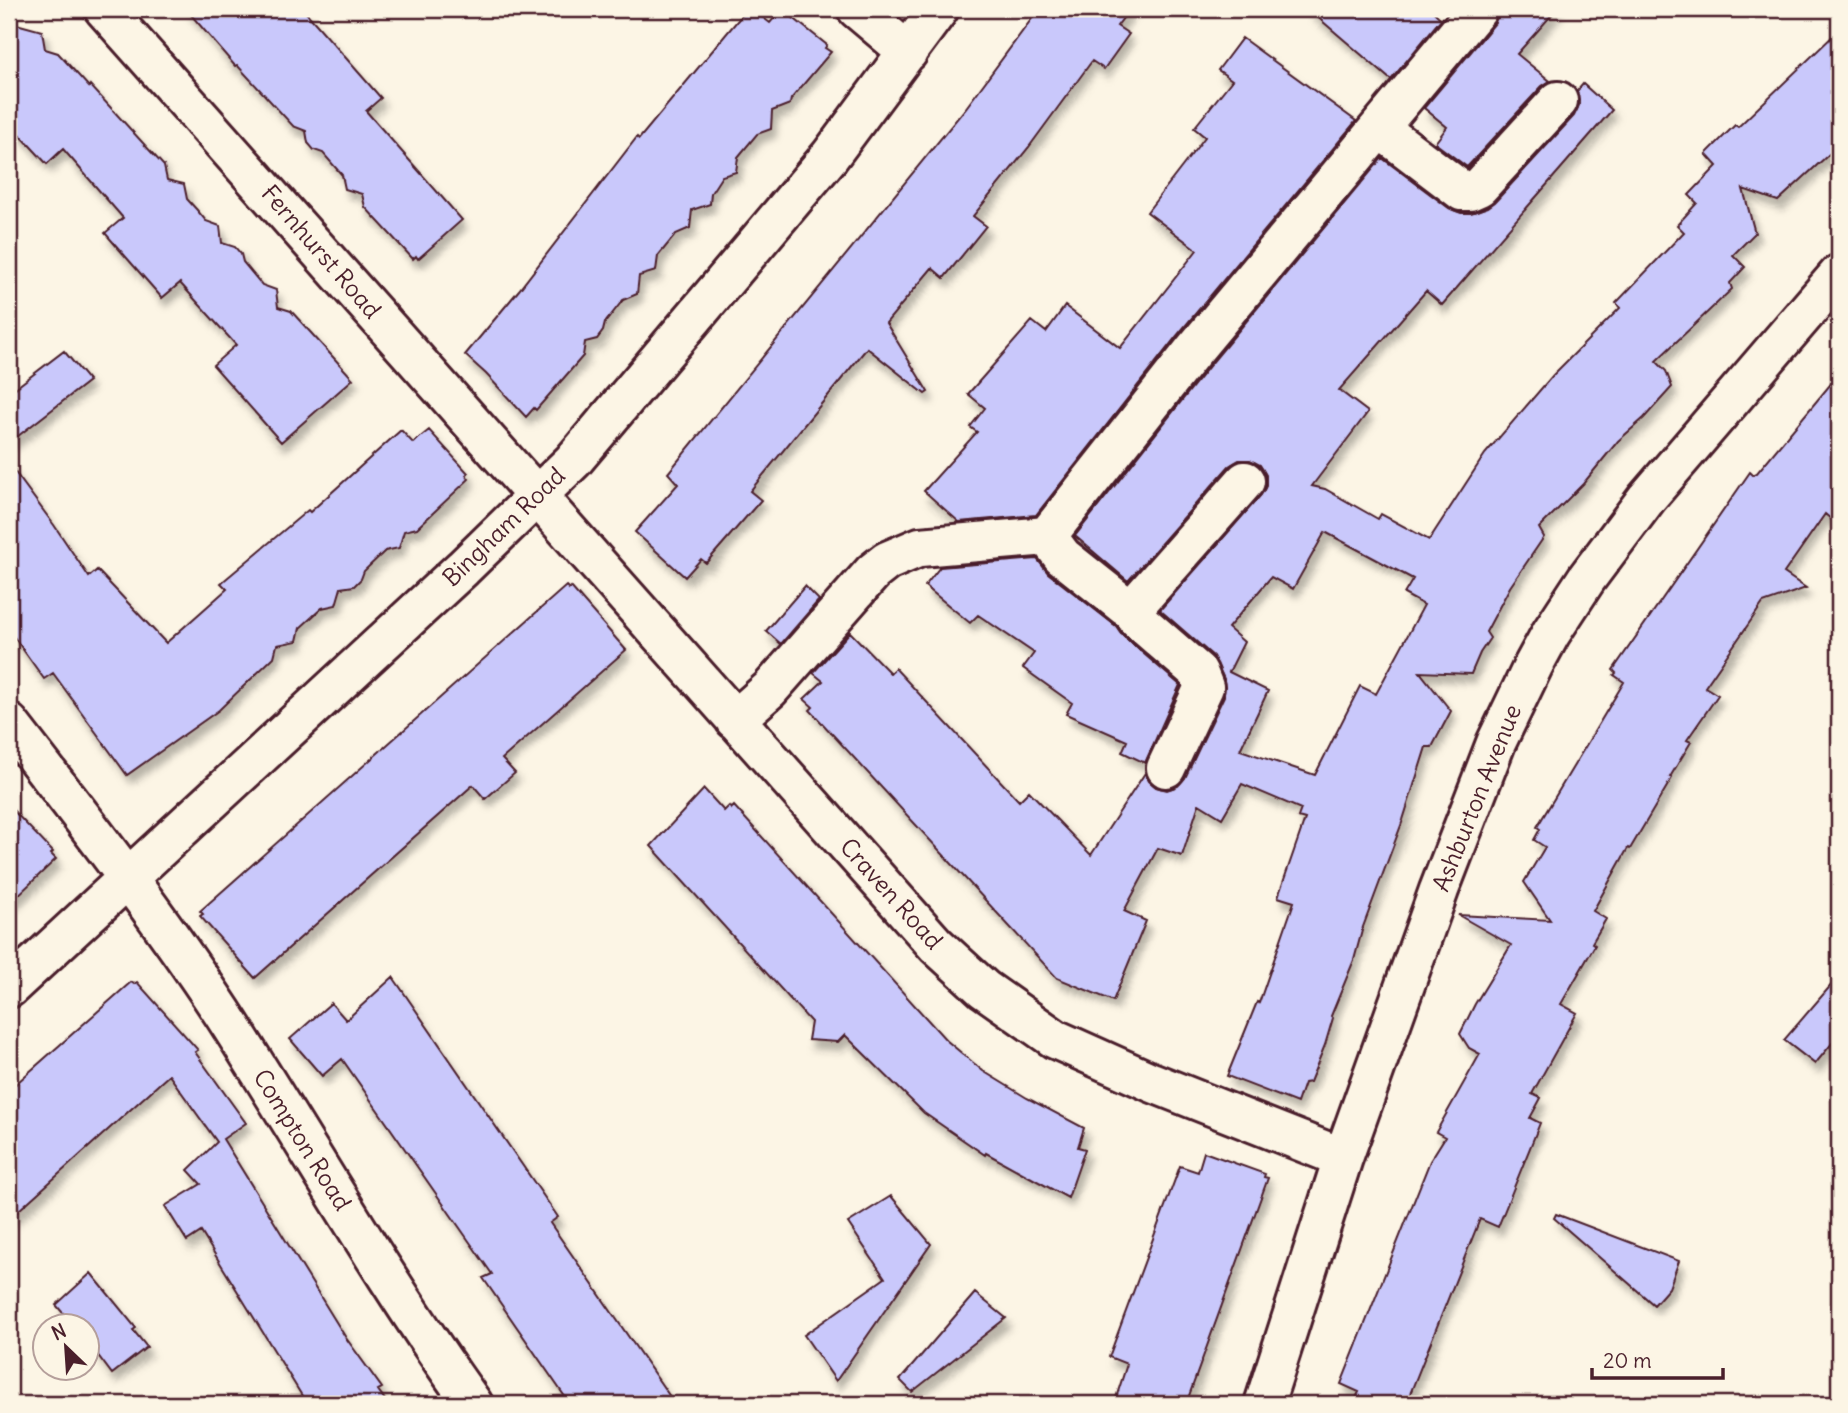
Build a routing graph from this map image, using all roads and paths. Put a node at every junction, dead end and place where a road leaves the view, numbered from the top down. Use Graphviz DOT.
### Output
graph roads {
  1 [pos="104,9"];
  2 [pos="857,9"];
  3 [pos="939,9"];
  4 [pos="1478,9"];
  5 [pos="908,52"];
  6 [pos="1558,101"];
  7 [pos="1379,128"];
  8 [pos="1839,274"];
  9 [pos="1245,481"];
  10 [pos="536,497"];
  11 [pos="1047,536"];
  12 [pos="1133,608"];
  13 [pos="735,720"];
  14 [pos="9,723"];
  15 [pos="1166,768"];
  16 [pos="129,877"];
  17 [pos="9,988"];
  18 [pos="1343,1158"];
  19 [pos="473,1404"];
  20 [pos="1264,1404"];
  1 -- 10 [label="street, Fernhurst Road"];
  2 -- 5 [label="street"];
  3 -- 5 [label="street, Bingham Road"];
  4 -- 7 [label="street"];
  5 -- 10 [label="street, Bingham Road"];
  6 -- 7 [label="street"];
  7 -- 11 [label="street"];
  8 -- 18 [label="street, Ashburton Avenue"];
  9 -- 12 [label="street"];
  10 -- 13 [label="street, Craven Road"];
  10 -- 16 [label="street, Bingham Road"];
  11 -- 12 [label="street"];
  11 -- 13 [label="street"];
  12 -- 15 [label="street"];
  13 -- 18 [label="street, Craven Road"];
  14 -- 16 [label="street, Compton Road"];
  16 -- 17 [label="street, Bingham Road"];
  16 -- 19 [label="street, Compton Road"];
  18 -- 20 [label="street, Ashburton Avenue"];
}
